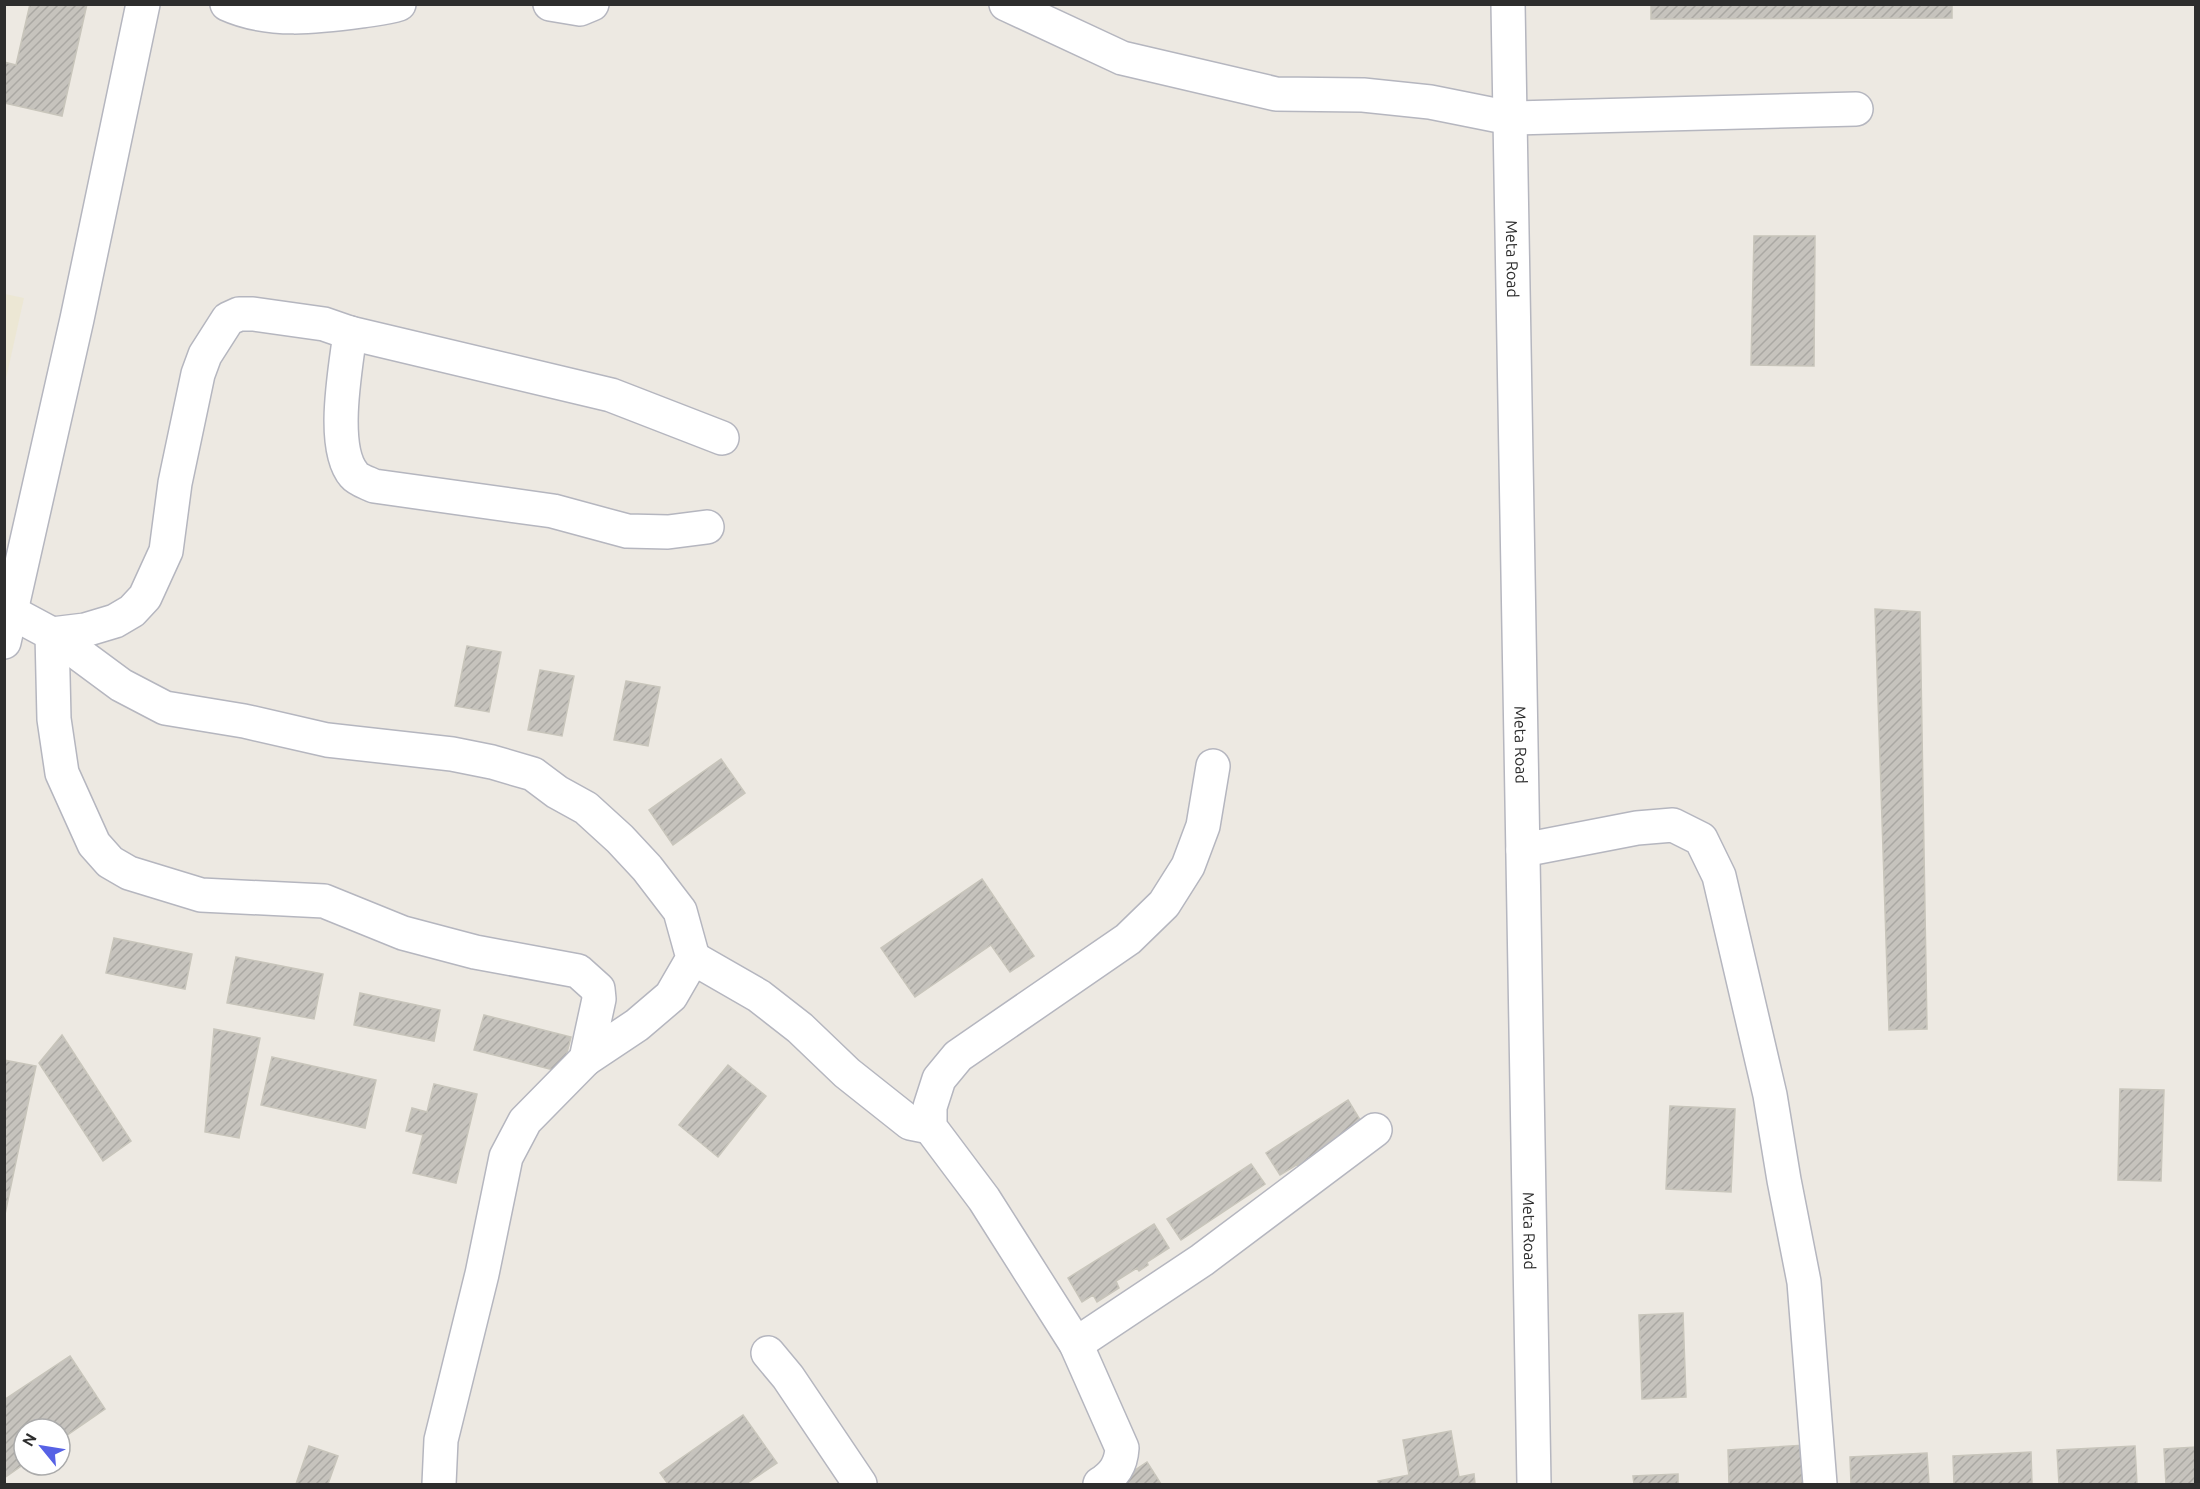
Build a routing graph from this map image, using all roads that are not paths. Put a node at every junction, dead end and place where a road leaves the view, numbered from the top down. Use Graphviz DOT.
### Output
graph roads {
  1 [pos="144,4"];
  2 [pos="227,4"];
  3 [pos="399,4"];
  4 [pos="550,4"];
  5 [pos="592,4"];
  6 [pos="1006,4"];
  7 [pos="1508,4"];
  8 [pos="1856,109"];
  9 [pos="1510,118"];
  10 [pos="350,333"];
  11 [pos="722,438"];
  12 [pos="706,527"];
  13 [pos="8,627"];
  14 [pos="52,634"];
  15 [pos="1214,766"];
  16 [pos="1523,850"];
  17 [pos="693,958"];
  18 [pos="586,1059"];
  19 [pos="930,1127"];
  20 [pos="1375,1130"];
  21 [pos="1077,1344"];
  22 [pos="768,1353"];
  23 [pos="439,1485"];
  24 [pos="860,1485"];
  25 [pos="1100,1485"];
  26 [pos="1534,1485"];
  27 [pos="1820,1485"];
  1 -- 13 [label="street"];
  2 -- 3 [label="street"];
  4 -- 5 [label="street"];
  6 -- 9 [label="street"];
  7 -- 9 [label="street, Meta Road"];
  8 -- 9 [label="street"];
  9 -- 16 [label="street, Meta Road"];
  10 -- 11 [label="street"];
  10 -- 12 [label="street"];
  10 -- 14 [label="street"];
  13 -- 14 [label="street"];
  14 -- 17 [label="street"];
  14 -- 18 [label="street"];
  15 -- 19 [label="street"];
  16 -- 26 [label="street, Meta Road"];
  16 -- 27 [label="street"];
  17 -- 18 [label="street"];
  17 -- 19 [label="street"];
  18 -- 23 [label="street"];
  19 -- 21 [label="street"];
  20 -- 21 [label="street"];
  21 -- 25 [label="street"];
  22 -- 24 [label="street"];
}
